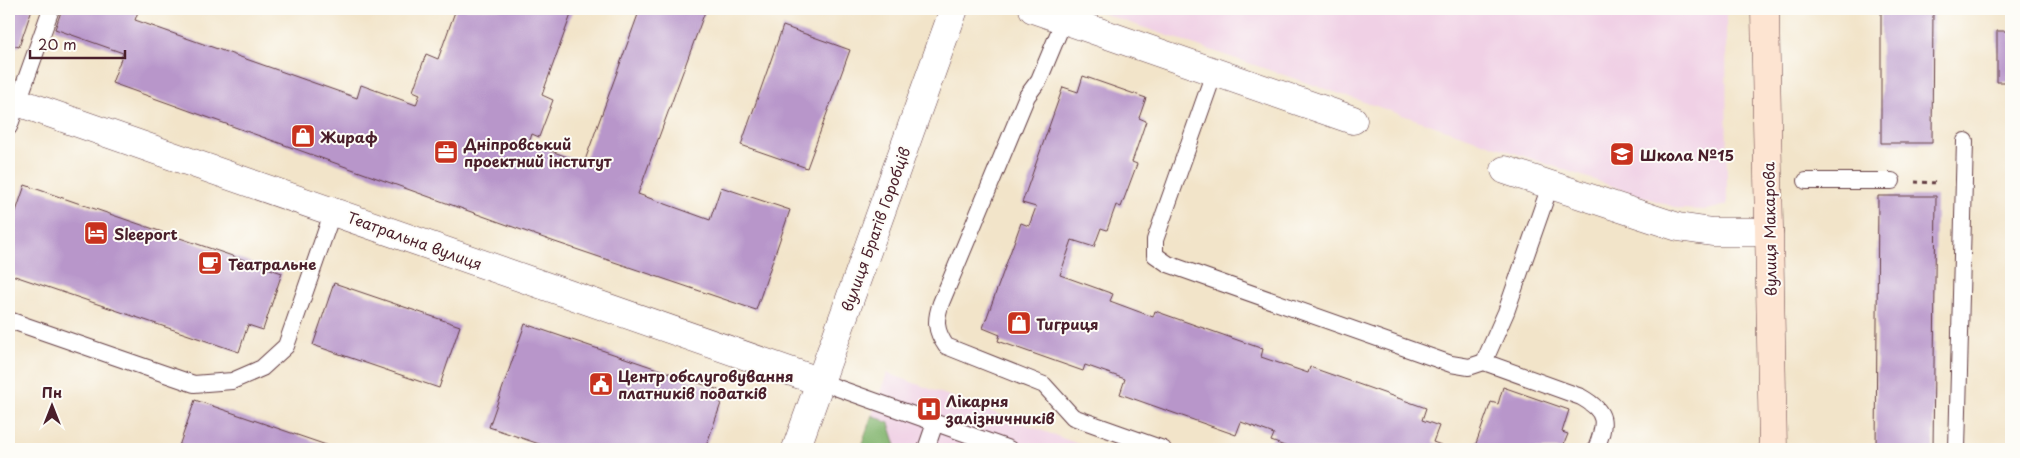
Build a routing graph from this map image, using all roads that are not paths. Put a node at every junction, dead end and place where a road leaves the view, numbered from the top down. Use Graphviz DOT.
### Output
graph roads {
  1 [pos="51,9"];
  2 [pos="954,9"];
  3 [pos="1033,9"];
  4 [pos="1765,9"];
  5 [pos="1064,20"];
  6 [pos="1214,73"];
  7 [pos="13,100"];
  8 [pos="1353,120"];
  9 [pos="9,127"];
  10 [pos="1965,140"];
  11 [pos="1504,170"];
  12 [pos="1806,181"];
  13 [pos="1892,181"];
  14 [pos="1550,186"];
  15 [pos="333,211"];
  16 [pos="1769,232"];
  17 [pos="9,320"];
  18 [pos="1484,362"];
  19 [pos="821,382"];
  20 [pos="935,424"];
  21 [pos="796,449"];
  22 [pos="926,449"];
  23 [pos="1009,449"];
  24 [pos="1163,449"];
  25 [pos="1596,449"];
  26 [pos="1773,449"];
  27 [pos="1958,449"];
  1 -- 7 [label="lane"];
  2 -- 19 [label="street, вулиця Братів Горобців"];
  3 -- 5 [label="street"];
  4 -- 16 [label="street, вулиця Макарова"];
  5 -- 6 [label="street"];
  5 -- 24 [label="lane"];
  6 -- 8 [label="street"];
  6 -- 18 [label="lane"];
  7 -- 9 [label="lane"];
  7 -- 15 [label="street, Театральна вулиця"];
  10 -- 27 [label="lane"];
  11 -- 14 [label="street"];
  12 -- 13 [label="lane"];
  14 -- 16 [label="street"];
  14 -- 18 [label="lane"];
  15 -- 17 [label="lane"];
  15 -- 19 [label="street, Театральна вулиця"];
  16 -- 26 [label="street, вулиця Макарова"];
  18 -- 25 [label="lane"];
  19 -- 20 [label="lane"];
  19 -- 21 [label="street, вулиця Братів Горобців"];
  20 -- 22 [label="lane"];
  20 -- 23 [label="lane"];
}
